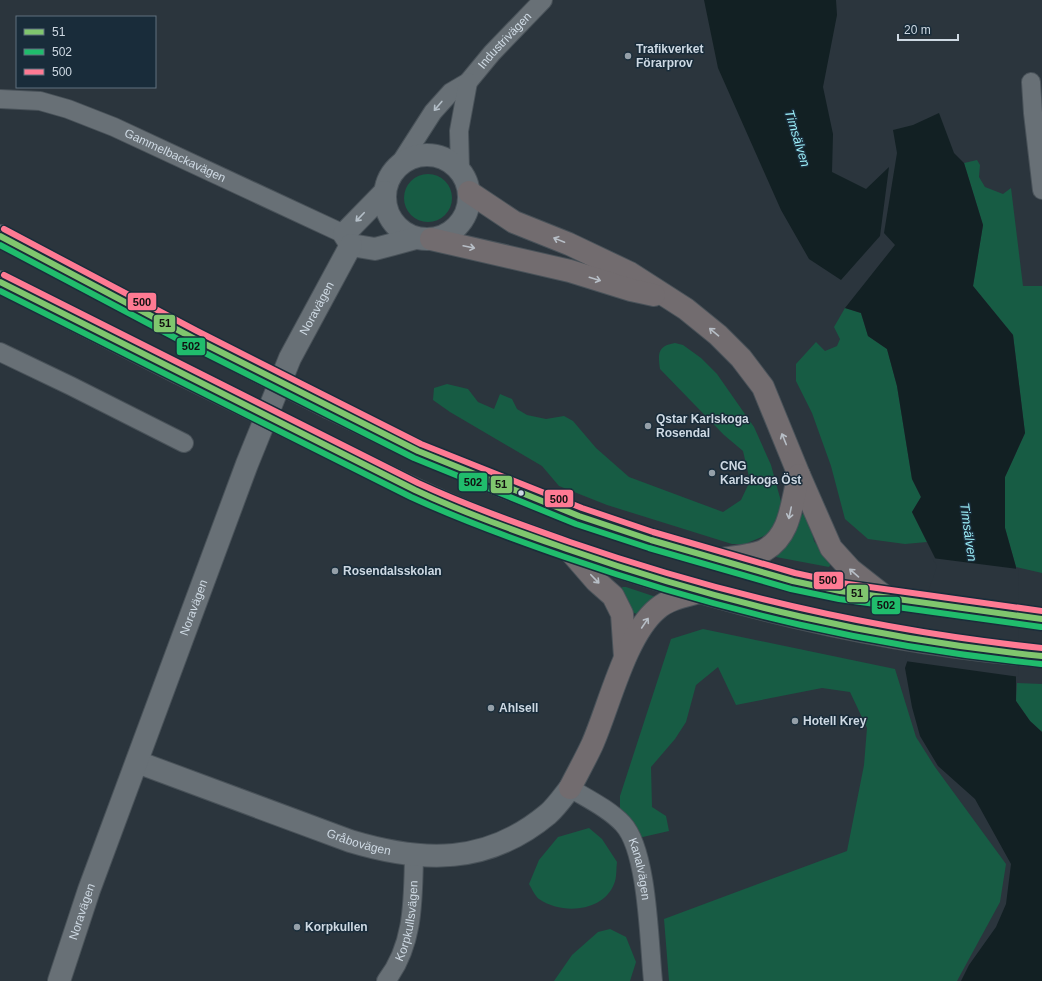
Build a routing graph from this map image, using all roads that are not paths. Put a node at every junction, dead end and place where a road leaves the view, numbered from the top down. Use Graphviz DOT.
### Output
graph roads {
  1 [pos="543,0"];
  2 [pos="468,82"];
  3 [pos="1031,82"];
  4 [pos="0,99"];
  5 [pos="399,165"];
  6 [pos="460,169"];
  7 [pos="1042,190"];
  8 [pos="385,192"];
  9 [pos="469,192"];
  10 [pos="0,236"];
  11 [pos="348,239"];
  12 [pos="423,239"];
  13 [pos="0,282"];
  14 [pos="667,298"];
  15 [pos="0,352"];
  16 [pos="184,444"];
  17 [pos="799,475"];
  18 [pos="569,550"];
  19 [pos="718,560"];
  20 [pos="699,592"];
  21 [pos="885,597"];
  22 [pos="1037,619"];
  23 [pos="1035,656"];
  24 [pos="625,657"];
  25 [pos="137,762"];
  26 [pos="570,788"];
  27 [pos="414,856"];
  28 [pos="59,981"];
  29 [pos="386,981"];
  30 [pos="653,981"];
  1 -- 2 [label="street, Industrivägen"];
  2 -- 5 [label="street, Industrivägen, one-way"];
  2 -- 6 [label="street, Industrivägen"];
  3 -- 7 [label="street"];
  4 -- 11 [label="street, Gammelbackavägen"];
  5 -- 6 [label="street"];
  5 -- 8 [label="street"];
  6 -- 9 [label="street"];
  8 -- 11 [label="street, Noravägen, one-way"];
  8 -- 12 [label="street"];
  9 -- 12 [label="street"];
  14 -- 9 [label="highway, one-way"];
  10 -- 19 [label="highway, bridge"];
  11 -- 12 [label="street"];
  11 -- 25 [label="street, Noravägen"];
  12 -- 14 [label="highway, one-way"];
  13 -- 18 [label="highway, bridge"];
  17 -- 14 [label="highway, one-way"];
  15 -- 16 [label="street"];
  17 -- 19 [label="highway, one-way"];
  21 -- 17 [label="highway, one-way"];
  18 -- 20 [label="highway"];
  18 -- 24 [label="highway, one-way"];
  19 -- 21 [label="highway"];
  20 -- 23 [label="highway"];
  24 -- 20 [label="highway, one-way"];
  21 -- 22 [label="highway"];
  24 -- 26 [label="highway"];
  25 -- 27 [label="street, Gråbovägen"];
  25 -- 28 [label="street, Noravägen"];
  26 -- 27 [label="street, Gråbovägen"];
  26 -- 30 [label="street, Kanalvägen"];
  27 -- 29 [label="street, Korpkullsvägen"];
}
